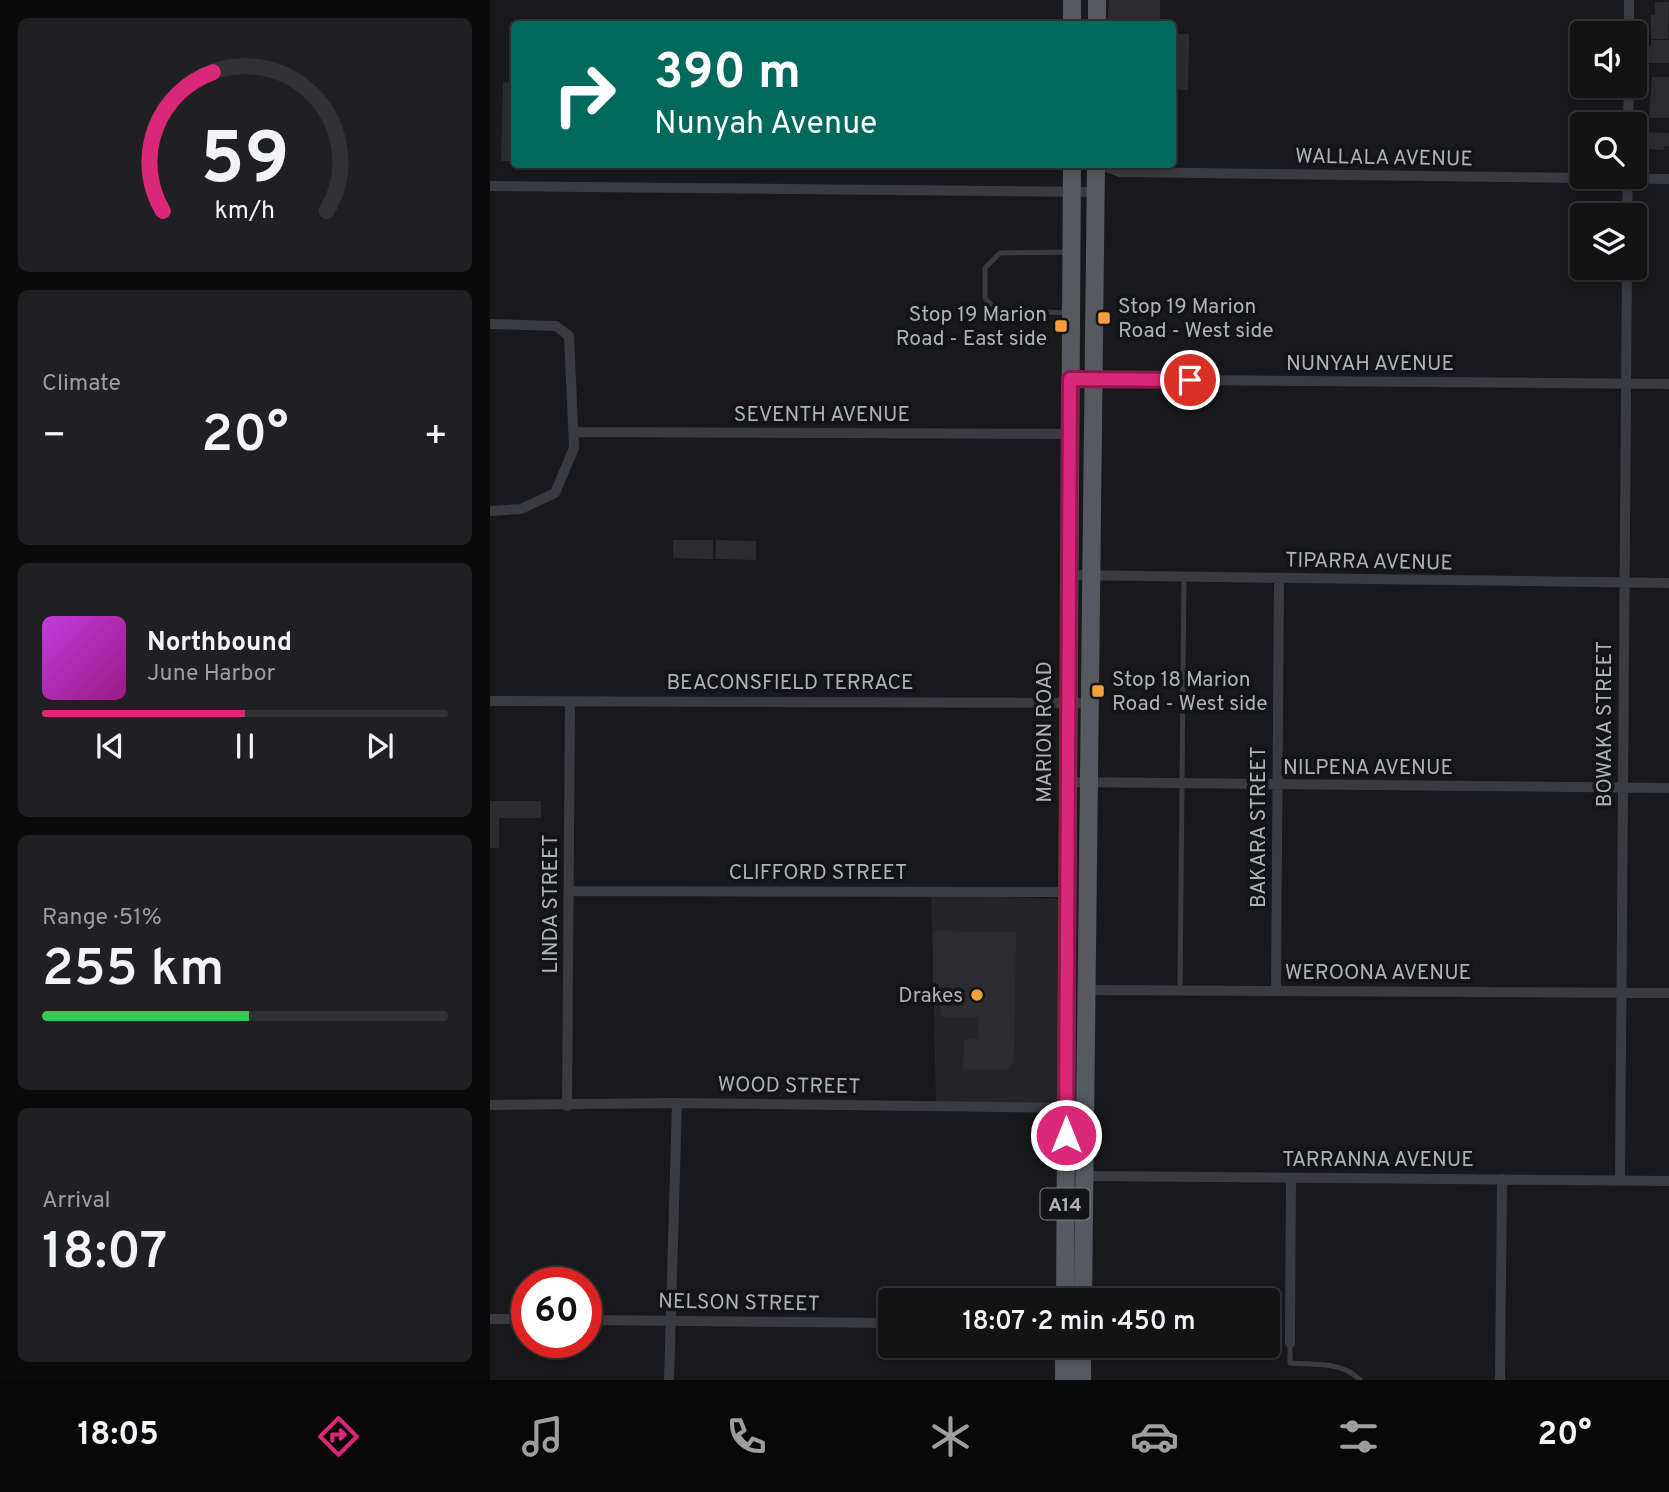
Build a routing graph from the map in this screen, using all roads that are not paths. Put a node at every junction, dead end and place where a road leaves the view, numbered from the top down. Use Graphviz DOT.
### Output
graph roads {
  1 [pos="1072,0"];
  2 [pos="1097,0"];
  3 [pos="1629,0"];
  4 [pos="1072,21"];
  5 [pos="1097,21"];
  6 [pos="1629,21"];
  7 [pos="1072,168"];
  8 [pos="1098,168"];
  9 [pos="1109,168"];
  10 [pos="1570,177"];
  11 [pos="1647,178"];
  12 [pos="1669,179"];
  13 [pos="490,186"];
  14 [pos="1072,191"];
  15 [pos="1095,192"];
  16 [pos="1071,252"];
  17 [pos="1627,280"];
  18 [pos="1071,313"];
  19 [pos="490,324"];
  20 [pos="1070,379"];
  21 [pos="1093,380"];
  22 [pos="1626,384"];
  23 [pos="1669,384"];
  24 [pos="574,432"];
  25 [pos="1070,434"];
  26 [pos="490,511"];
  27 [pos="1069,575"];
  28 [pos="1091,575"];
  29 [pos="1184,577"];
  30 [pos="1279,579"];
  31 [pos="1624,582"];
  32 [pos="1669,583"];
  33 [pos="490,701"];
  34 [pos="570,702"];
  35 [pos="1068,702"];
  36 [pos="1091,703"];
  37 [pos="1067,782"];
  38 [pos="1090,782"];
  39 [pos="1182,784"];
  40 [pos="1277,786"];
  41 [pos="1623,788"];
  42 [pos="1669,788"];
  43 [pos="570,891"];
  44 [pos="1066,892"];
  45 [pos="1087,914"];
  46 [pos="1086,990"];
  47 [pos="1180,990"];
  48 [pos="1276,990"];
  49 [pos="1622,993"];
  50 [pos="1669,993"];
  51 [pos="677,1103"];
  52 [pos="490,1105"];
  53 [pos="567,1106"];
  54 [pos="1066,1107"];
  55 [pos="1087,1108"];
  56 [pos="1086,1175"];
  57 [pos="1291,1178"];
  58 [pos="1502,1179"];
  59 [pos="1620,1181"];
  60 [pos="1669,1181"];
  61 [pos="1065,1288"];
  62 [pos="1083,1288"];
  63 [pos="490,1319"];
  64 [pos="511,1319"];
  65 [pos="602,1320"];
  66 [pos="669,1320"];
  67 [pos="878,1323"];
  68 [pos="1290,1343"];
  69 [pos="1064,1358"];
  70 [pos="1082,1358"];
  71 [pos="669,1380"];
  72 [pos="1064,1380"];
  73 [pos="1082,1380"];
  74 [pos="1360,1380"];
  75 [pos="1500,1380"];
  1 -- 4 [label="main road"];
  2 -- 5 [label="main road"];
  3 -- 6 [label="street"];
  7 -- 14 [label="main road, MARION ROAD / A14"];
  8 -- 15 [label="main road, A14"];
  9 -- 10 [label="street, WALLALA AVENUE"];
  11 -- 12 [label="street, WALLALA AVENUE"];
  13 -- 14 [label="street"];
  14 -- 15 [label="street"];
  14 -- 16 [label="main road, MARION ROAD / A14"];
  15 -- 21 [label="main road, A14"];
  16 -- 18 [label="main road, MARION ROAD / A14"];
  16 -- 18 [label="lane"];
  17 -- 22 [label="street, BOWAKA STREET"];
  18 -- 20 [label="main road, MARION ROAD / A14"];
  19 -- 24 [label="street"];
  20 -- 21 [label="street, NUNYAH AVENUE"];
  20 -- 25 [label="main road, MARION ROAD / A14"];
  21 -- 22 [label="street, NUNYAH AVENUE"];
  21 -- 28 [label="main road, A14"];
  22 -- 23 [label="street, NUNYAH AVENUE"];
  22 -- 31 [label="street, BOWAKA STREET"];
  24 -- 25 [label="street, SEVENTH AVENUE"];
  24 -- 26 [label="street"];
  25 -- 27 [label="main road, MARION ROAD / A14"];
  27 -- 28 [label="street, TIPARRA AVENUE"];
  27 -- 35 [label="main road, MARION ROAD / A14"];
  28 -- 29 [label="street, TIPARRA AVENUE"];
  28 -- 36 [label="main road, A14"];
  29 -- 30 [label="street, TIPARRA AVENUE"];
  29 -- 39 [label="lane"];
  30 -- 31 [label="street, TIPARRA AVENUE"];
  30 -- 40 [label="street, BAKARA STREET"];
  31 -- 32 [label="street, TIPARRA AVENUE"];
  31 -- 41 [label="street, BOWAKA STREET"];
  33 -- 34 [label="street, BEACONSFIELD TERRACE"];
  34 -- 35 [label="street, BEACONSFIELD TERRACE"];
  34 -- 43 [label="street, LINDA STREET"];
  35 -- 36 [label="street, BEACONSFIELD TERRACE"];
  35 -- 37 [label="main road, MARION ROAD / A14"];
  36 -- 38 [label="main road, A14"];
  37 -- 38 [label="street, NILPENA AVENUE"];
  37 -- 44 [label="main road, MARION ROAD / A14"];
  38 -- 39 [label="street, NILPENA AVENUE"];
  38 -- 45 [label="main road, A14"];
  39 -- 40 [label="street, NILPENA AVENUE"];
  39 -- 47 [label="lane"];
  40 -- 41 [label="street, NILPENA AVENUE"];
  40 -- 48 [label="street, BAKARA STREET"];
  41 -- 42 [label="street, NILPENA AVENUE"];
  41 -- 49 [label="street, BOWAKA STREET"];
  43 -- 44 [label="street, CLIFFORD STREET"];
  43 -- 53 [label="street, LINDA STREET"];
  44 -- 45 [label="main road"];
  44 -- 54 [label="main road, MARION ROAD / A14"];
  45 -- 46 [label="main road, A14"];
  46 -- 47 [label="street, WEROONA AVENUE"];
  46 -- 55 [label="main road, A14"];
  47 -- 48 [label="street, WEROONA AVENUE"];
  48 -- 49 [label="street, WEROONA AVENUE"];
  49 -- 50 [label="street, WEROONA AVENUE"];
  49 -- 59 [label="street, BOWAKA STREET"];
  51 -- 53 [label="street, WOOD STREET"];
  51 -- 54 [label="street, WOOD STREET"];
  51 -- 66 [label="street"];
  52 -- 53 [label="street, WOOD STREET"];
  54 -- 55 [label="street, WOOD STREET"];
  54 -- 61 [label="main road, MARION ROAD / A14"];
  55 -- 56 [label="main road, A14"];
  56 -- 57 [label="street, TARRANNA AVENUE"];
  56 -- 62 [label="main road, A14"];
  57 -- 58 [label="street, TARRANNA AVENUE"];
  57 -- 68 [label="street"];
  58 -- 59 [label="street, TARRANNA AVENUE"];
  58 -- 75 [label="street"];
  59 -- 60 [label="street, TARRANNA AVENUE"];
  63 -- 64 [label="street"];
  65 -- 66 [label="street, NELSON STREET"];
  66 -- 67 [label="street, NELSON STREET"];
  66 -- 71 [label="street"];
  68 -- 74 [label="lane"];
  69 -- 72 [label="main road"];
  70 -- 73 [label="main road"];
}
